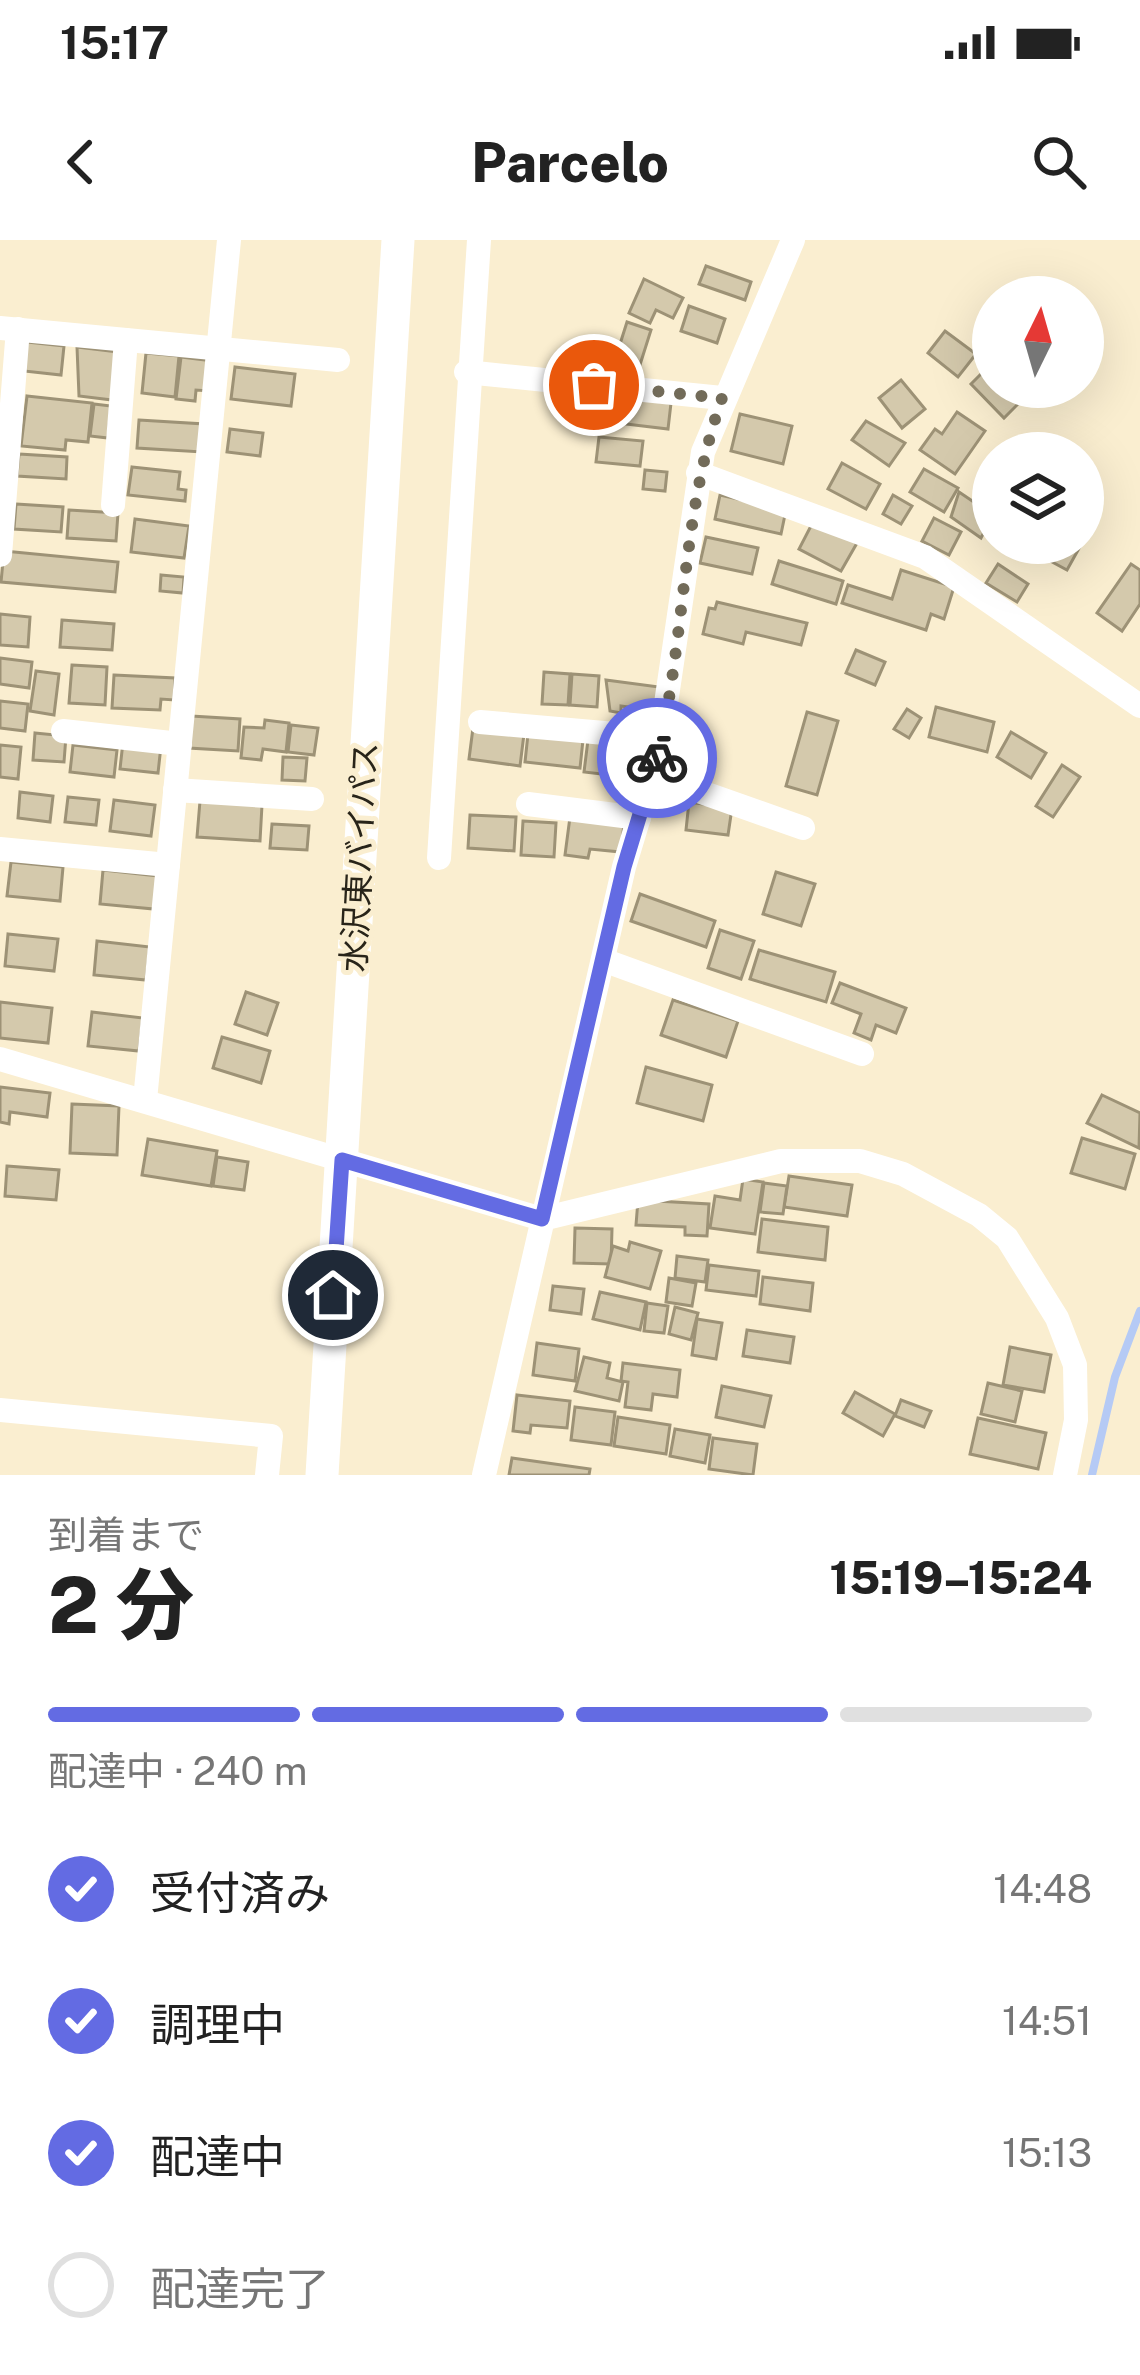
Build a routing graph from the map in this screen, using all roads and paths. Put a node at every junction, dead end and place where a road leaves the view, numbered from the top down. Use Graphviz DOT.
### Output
graph roads {
  1 [pos="229,240"];
  2 [pos="398,240"];
  3 [pos="478,240"];
  4 [pos="793,240"];
  5 [pos="9,328"];
  6 [pos="126,340"];
  7 [pos="218,349"];
  8 [pos="338,360"];
  9 [pos="466,372"];
  10 [pos="722,398"];
  11 [pos="698,473"];
  12 [pos="112,506"];
  13 [pos="0,555"];
  14 [pos="1140,706"];
  15 [pos="480,722"];
  16 [pos="63,731"];
  17 [pos="662,738"];
  18 [pos="180,744"];
  19 [pos="653,775"];
  20 [pos="175,790"];
  21 [pos="312,799"];
  22 [pos="528,804"];
  23 [pos="639,818"];
  24 [pos="803,828"];
  25 [pos="0,849"];
  26 [pos="439,858"];
  27 [pos="168,865"];
  28 [pos="603,960"];
  29 [pos="862,1054"];
  30 [pos="0,1059"];
  31 [pos="145,1100"];
  32 [pos="342,1160"];
  33 [pos="542,1219"];
  34 [pos="0,1410"];
  35 [pos="267,1475"];
  36 [pos="322,1475"];
  37 [pos="484,1475"];
  38 [pos="1065,1475"];
  1 -- 7 [label="street"];
  2 -- 32 [label="highway, 水沢東バイパス"];
  3 -- 9 [label="street"];
  4 -- 10 [label="street"];
  5 -- 6 [label="street"];
  5 -- 13 [label="street"];
  6 -- 7 [label="street"];
  6 -- 12 [label="street"];
  7 -- 8 [label="street"];
  7 -- 18 [label="street"];
  9 -- 10 [label="street"];
  9 -- 26 [label="street"];
  10 -- 11 [label="street"];
  11 -- 14 [label="street"];
  11 -- 17 [label="street"];
  15 -- 17 [label="street"];
  16 -- 18 [label="street"];
  17 -- 19 [label="street"];
  18 -- 20 [label="street"];
  19 -- 23 [label="street"];
  19 -- 24 [label="street"];
  20 -- 21 [label="street"];
  20 -- 27 [label="street"];
  22 -- 23 [label="street"];
  23 -- 28 [label="street"];
  25 -- 27 [label="street"];
  27 -- 31 [label="street"];
  28 -- 29 [label="street"];
  28 -- 33 [label="street"];
  30 -- 31 [label="street"];
  31 -- 32 [label="street"];
  32 -- 33 [label="street"];
  32 -- 36 [label="highway, 水沢東バイパス"];
  33 -- 37 [label="street"];
  33 -- 38 [label="street"];
  34 -- 35 [label="street"];
}
